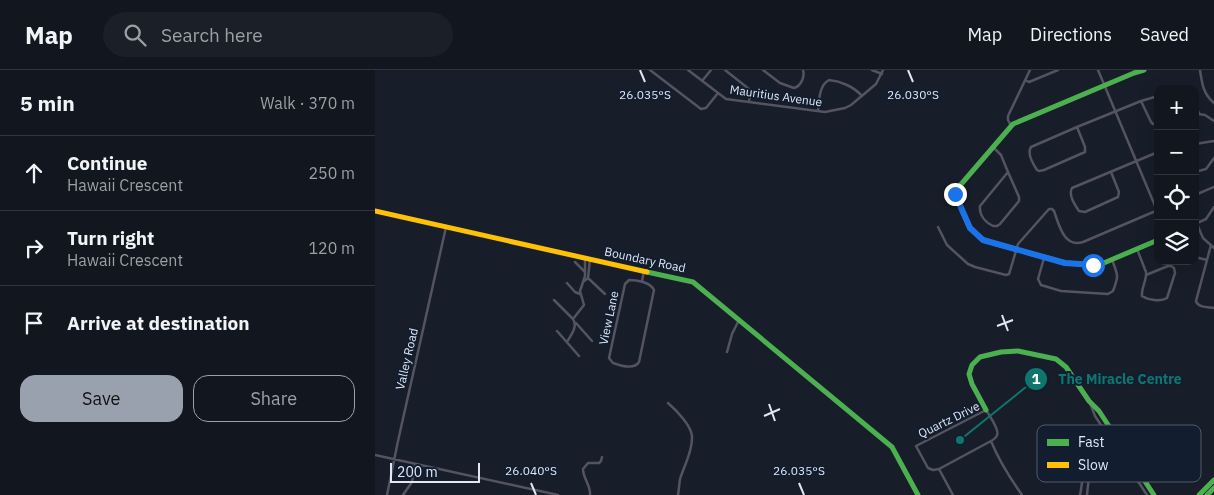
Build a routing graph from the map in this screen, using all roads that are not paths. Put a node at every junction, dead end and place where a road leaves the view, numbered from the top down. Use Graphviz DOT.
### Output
graph roads {
  1 [pos="650,70"];
  2 [pos="688,70"];
  3 [pos="711,70"];
  4 [pos="725,70"];
  5 [pos="763,70"];
  6 [pos="803,70"];
  7 [pos="872,70"];
  8 [pos="1030,70"];
  9 [pos="1058,70"];
  10 [pos="1098,70"];
  11 [pos="1144,70"];
  12 [pos="1200,70"];
  13 [pos="882,72"];
  14 [pos="1025,80"];
  15 [pos="702,81"];
  16 [pos="1105,85"];
  17 [pos="718,93"];
  18 [pos="862,96"];
  19 [pos="1154,97"];
  20 [pos="1141,100"];
  21 [pos="749,102"];
  22 [pos="1214,103"];
  23 [pos="818,111"];
  24 [pos="1115,111"];
  25 [pos="1199,114"];
  26 [pos="1214,121"];
  27 [pos="1154,124"];
  28 [pos="1011,126"];
  29 [pos="1077,127"];
  30 [pos="1214,140"];
  31 [pos="1199,143"];
  32 [pos="993,147"];
  33 [pos="1154,153"];
  34 [pos="1214,158"];
  35 [pos="1136,160"];
  36 [pos="1199,171"];
  37 [pos="1008,172"];
  38 [pos="1111,172"];
  39 [pos="1214,187"];
  40 [pos="1199,193"];
  41 [pos="1154,204"];
  42 [pos="1213,209"];
  43 [pos="375,211"];
  44 [pos="1154,212"];
  45 [pos="1199,222"];
  46 [pos="446,226"];
  47 [pos="938,227"];
  48 [pos="1199,230"];
  49 [pos="1154,242"];
  50 [pos="1213,246"];
  51 [pos="1137,249"];
  52 [pos="1016,250"];
  53 [pos="588,258"];
  54 [pos="1045,258"];
  55 [pos="1199,258"];
  56 [pos="1112,260"];
  57 [pos="1207,260"];
  58 [pos="575,262"];
  59 [pos="644,270"];
  60 [pos="584,271"];
  61 [pos="588,272"];
  62 [pos="1147,275"];
  63 [pos="588,278"];
  64 [pos="642,281"];
  65 [pos="583,282"];
  66 [pos="567,283"];
  67 [pos="580,294"];
  68 [pos="605,294"];
  69 [pos="555,300"];
  70 [pos="1214,308"];
  71 [pos="739,320"];
  72 [pos="574,321"];
  73 [pos="557,331"];
  74 [pos="592,341"];
  75 [pos="567,342"];
  76 [pos="727,352"];
  77 [pos="579,356"];
  78 [pos="668,403"];
  79 [pos="986,410"];
  80 [pos="1107,425"];
  81 [pos="991,441"];
  82 [pos="375,455"];
  83 [pos="602,457"];
  84 [pos="394,460"];
  85 [pos="415,465"];
  86 [pos="939,469"];
  87 [pos="1214,480"];
  88 [pos="1082,482"];
  89 [pos="1089,482"];
  90 [pos="1139,482"];
  91 [pos="1145,482"];
  92 [pos="1214,488"];
  93 [pos="387,495"];
  94 [pos="403,495"];
  95 [pos="558,495"];
  96 [pos="590,495"];
  97 [pos="678,495"];
  98 [pos="918,495"];
  99 [pos="953,495"];
  100 [pos="1023,495"];
  101 [pos="1080,495"];
  102 [pos="1087,495"];
  103 [pos="1147,495"];
  104 [pos="1154,495"];
  105 [pos="1199,495"];
  106 [pos="1207,495"];
  1 -- 17 [label="street"];
  2 -- 15 [label="street, Mauritius Avenue"];
  3 -- 15 [label="street"];
  4 -- 21 [label="street"];
  5 -- 6 [label="street"];
  7 -- 13 [label="street"];
  8 -- 14 [label="street"];
  9 -- 14 [label="street"];
  10 -- 16 [label="street"];
  11 -- 16 [label="street"];
  12 -- 22 [label="street"];
  13 -- 18 [label="street, Mauritius Avenue"];
  14 -- 28 [label="street"];
  15 -- 17 [label="street, Mauritius Avenue"];
  16 -- 24 [label="street"];
  16 -- 28 [label="street"];
  17 -- 21 [label="street, Mauritius Avenue"];
  18 -- 23 [label="street, Mauritius Avenue"];
  18 -- 23 [label="street"];
  19 -- 20 [label="street"];
  20 -- 24 [label="street"];
  20 -- 27 [label="street"];
  21 -- 23 [label="street, Mauritius Avenue"];
  24 -- 29 [label="street"];
  24 -- 35 [label="street"];
  25 -- 26 [label="street"];
  28 -- 32 [label="street"];
  29 -- 29 [label="street"];
  30 -- 31 [label="street"];
  32 -- 37 [label="street"];
  32 -- 52 [label="street"];
  33 -- 35 [label="street"];
  34 -- 36 [label="street"];
  35 -- 38 [label="street"];
  35 -- 41 [label="street"];
  37 -- 37 [label="street"];
  38 -- 38 [label="street"];
  39 -- 40 [label="street"];
  42 -- 45 [label="street"];
  43 -- 46 [label="street, Boundary Road"];
  44 -- 52 [label="street"];
  46 -- 53 [label="street, Boundary Road"];
  46 -- 84 [label="street, Valley Road"];
  47 -- 52 [label="street"];
  48 -- 50 [label="street"];
  49 -- 51 [label="street"];
  50 -- 57 [label="street"];
  51 -- 56 [label="street"];
  51 -- 62 [label="street"];
  52 -- 54 [label="street"];
  53 -- 59 [label="street, Boundary Road"];
  53 -- 60 [label="street"];
  53 -- 61 [label="street"];
  54 -- 56 [label="street"];
  54 -- 56 [label="street"];
  55 -- 57 [label="street"];
  57 -- 70 [label="street"];
  58 -- 60 [label="street"];
  59 -- 64 [label="street"];
  59 -- 71 [label="street, Boundary Road"];
  60 -- 61 [label="street"];
  60 -- 65 [label="street"];
  61 -- 63 [label="street"];
  62 -- 62 [label="street"];
  63 -- 65 [label="street"];
  63 -- 68 [label="street"];
  64 -- 64 [label="street, View Lane"];
  65 -- 67 [label="street"];
  66 -- 67 [label="street"];
  67 -- 72 [label="street"];
  69 -- 72 [label="street"];
  71 -- 76 [label="street"];
  71 -- 98 [label="street, Boundary Road"];
  72 -- 74 [label="street"];
  72 -- 75 [label="street"];
  73 -- 75 [label="street"];
  75 -- 77 [label="street"];
  78 -- 97 [label="street"];
  79 -- 80 [label="street"];
  79 -- 81 [label="street, Quartz Drive"];
  79 -- 86 [label="street, Quartz Drive"];
  81 -- 86 [label="street"];
  81 -- 100 [label="street, Quartz Drive"];
  82 -- 84 [label="street"];
  83 -- 96 [label="street"];
  84 -- 85 [label="street"];
  84 -- 93 [label="street, Valley Road"];
  85 -- 94 [label="street"];
  85 -- 95 [label="street"];
  86 -- 99 [label="street"];
  87 -- 105 [label="street"];
  88 -- 101 [label="street"];
  89 -- 102 [label="street"];
  90 -- 103 [label="street"];
  91 -- 104 [label="street"];
  92 -- 106 [label="street"];
}
